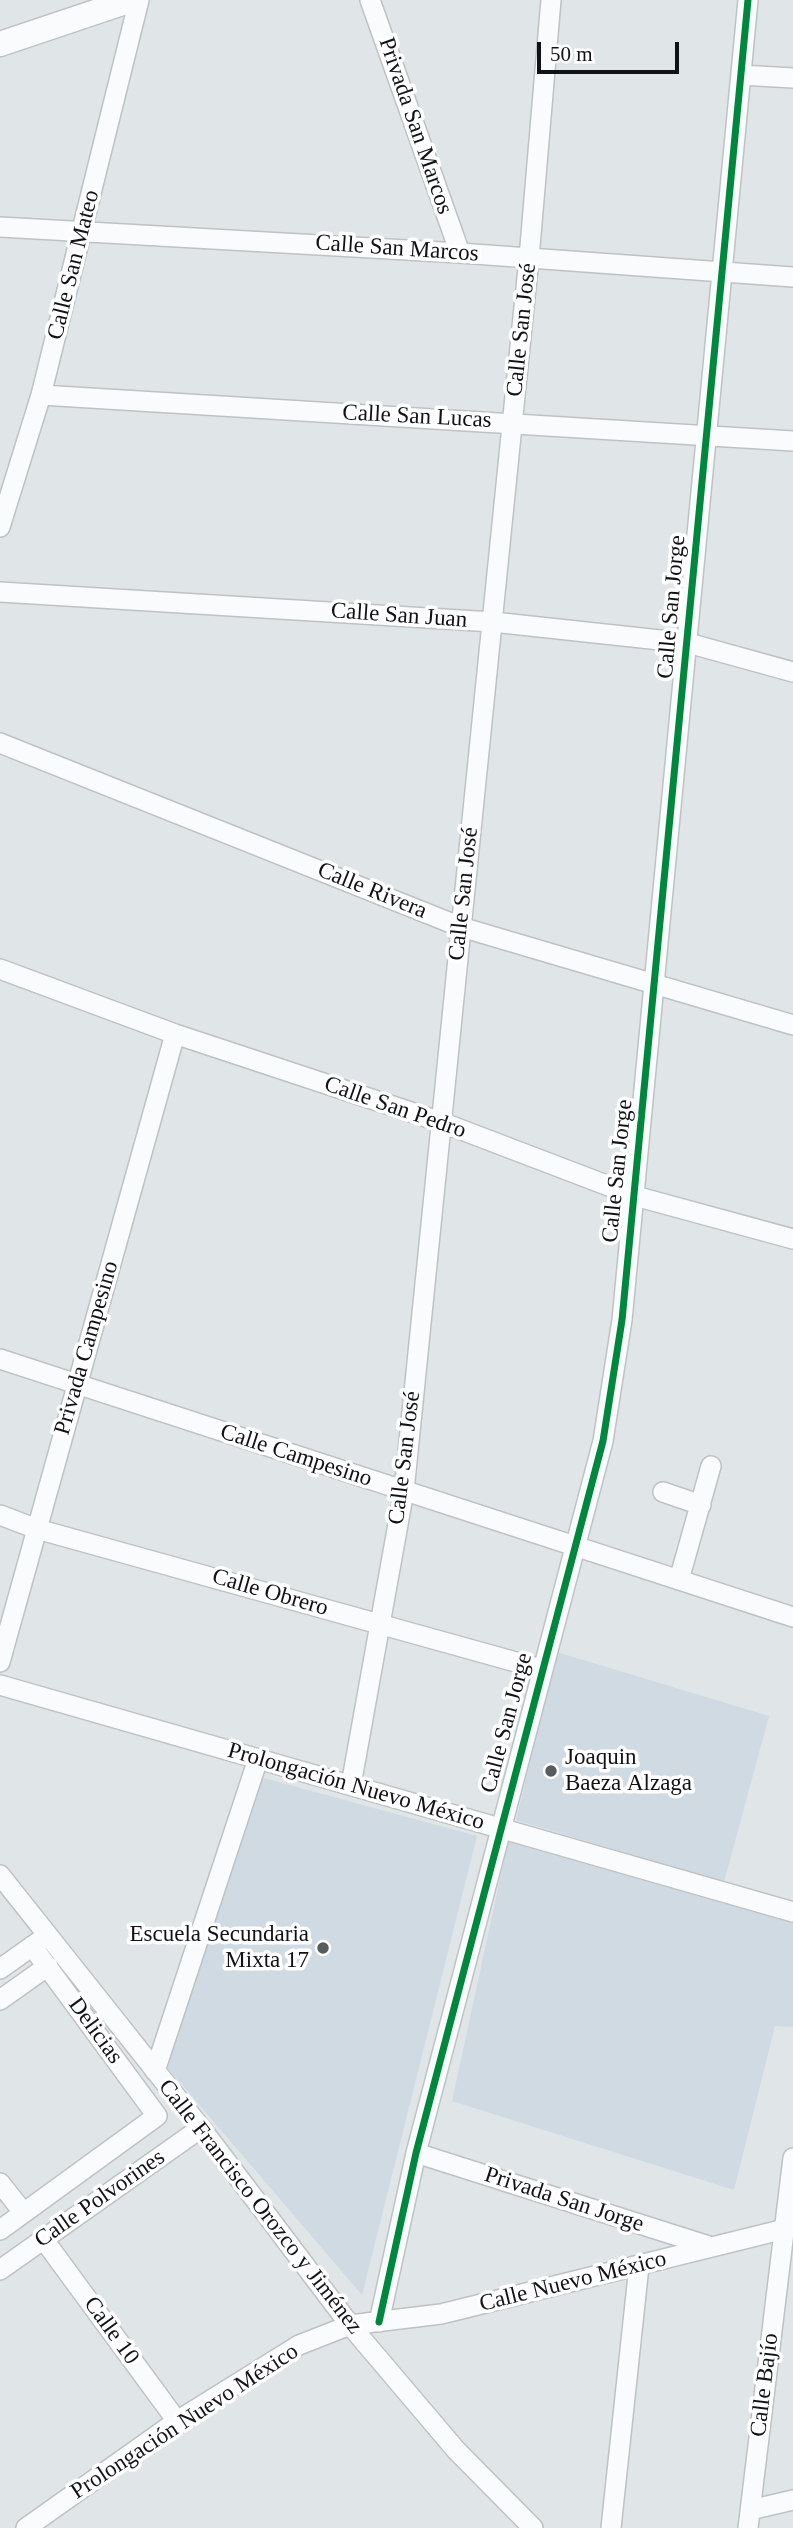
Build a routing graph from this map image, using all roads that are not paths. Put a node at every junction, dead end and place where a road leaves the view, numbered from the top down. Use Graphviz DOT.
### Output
graph roads {
  1 [pos="131,0"];
  2 [pos="139,0"];
  3 [pos="370,0"];
  4 [pos="551,0"];
  5 [pos="748,0"];
  6 [pos="0,44"];
  7 [pos="741,75"];
  8 [pos="793,78"];
  9 [pos="0,227"];
  10 [pos="84,230"];
  11 [pos="460,253"];
  12 [pos="529,258"];
  13 [pos="723,272"];
  14 [pos="793,277"];
  15 [pos="41,396"];
  16 [pos="512,422"];
  17 [pos="707,435"];
  18 [pos="793,441"];
  19 [pos="0,527"];
  20 [pos="0,592"];
  21 [pos="493,622"];
  22 [pos="688,643"];
  23 [pos="793,672"];
  24 [pos="0,743"];
  25 [pos="461,927"];
  26 [pos="0,969"];
  27 [pos="656,982"];
  28 [pos="793,1025"];
  29 [pos="174,1034"];
  30 [pos="441,1122"];
  31 [pos="635,1196"];
  32 [pos="793,1239"];
  33 [pos="0,1359"];
  34 [pos="77,1384"];
  35 [pos="711,1466"];
  36 [pos="404,1491"];
  37 [pos="663,1492"];
  38 [pos="701,1505"];
  39 [pos="0,1515"];
  40 [pos="37,1529"];
  41 [pos="574,1547"];
  42 [pos="679,1580"];
  43 [pos="793,1617"];
  44 [pos="378,1623"];
  45 [pos="0,1661"];
  46 [pos="541,1669"];
  47 [pos="0,1685"];
  48 [pos="258,1759"];
  49 [pos="351,1785"];
  50 [pos="500,1828"];
  51 [pos="0,1875"];
  52 [pos="793,1912"];
  53 [pos="40,1941"];
  54 [pos="48,1966"];
  55 [pos="0,1969"];
  56 [pos="0,2000"];
  57 [pos="155,2071"];
  58 [pos="157,2116"];
  59 [pos="201,2128"];
  60 [pos="416,2154"];
  61 [pos="793,2158"];
  62 [pos="0,2183"];
  63 [pos="23,2212"];
  64 [pos="789,2228"];
  65 [pos="0,2230"];
  66 [pos="44,2240"];
  67 [pos="712,2247"];
  68 [pos="639,2266"];
  69 [pos="0,2270"];
  70 [pos="379,2322"];
  71 [pos="350,2325"];
  72 [pos="177,2421"];
  73 [pos="793,2500"];
  74 [pos="749,2519"];
  75 [pos="26,2528"];
  76 [pos="533,2528"];
  77 [pos="611,2528"];
  1 -- 6 [label="main road"];
  2 -- 10 [label="street, Calle San Mateo"];
  3 -- 11 [label="street, Privada San Marcos"];
  4 -- 12 [label="street, Calle San José"];
  5 -- 7 [label="street, Calle San Jorge"];
  7 -- 8 [label="street"];
  7 -- 13 [label="street, Calle San Jorge"];
  9 -- 10 [label="street, Calle San Marcos"];
  10 -- 11 [label="street, Calle San Marcos"];
  10 -- 15 [label="street, Calle San Mateo"];
  11 -- 12 [label="street, Calle San Marcos"];
  12 -- 13 [label="street, Calle San Marcos"];
  12 -- 16 [label="street, Calle San José"];
  13 -- 14 [label="street, Calle San Marcos"];
  13 -- 17 [label="street, Calle San Jorge"];
  15 -- 16 [label="street, Calle San Lucas"];
  15 -- 19 [label="street, Calle San Mateo"];
  16 -- 17 [label="street, Calle San Lucas"];
  16 -- 21 [label="street, Calle San José"];
  17 -- 18 [label="street, Calle San Lucas"];
  17 -- 22 [label="street, Calle San Jorge"];
  20 -- 21 [label="street, Calle San Juan"];
  21 -- 22 [label="street, Calle San Juan"];
  21 -- 25 [label="street, Calle San José"];
  22 -- 23 [label="street, Calle San Juan"];
  22 -- 27 [label="street, Calle San Jorge"];
  24 -- 25 [label="street, Calle Rivera"];
  25 -- 27 [label="street, Calle Rivera"];
  25 -- 30 [label="street, Calle San José"];
  26 -- 29 [label="street, Calle San Pedro"];
  27 -- 28 [label="street, Calle Rivera"];
  27 -- 31 [label="street, Calle San Jorge"];
  29 -- 30 [label="street, Calle San Pedro"];
  29 -- 34 [label="street, Privada Campesino"];
  30 -- 31 [label="street, Calle San Pedro"];
  30 -- 36 [label="street, Calle San José"];
  31 -- 32 [label="street, Calle San Pedro"];
  31 -- 41 [label="street, Calle San Jorge"];
  33 -- 34 [label="street, Calle Campesino"];
  34 -- 36 [label="street, Calle Campesino"];
  34 -- 40 [label="street, Privada Campesino"];
  35 -- 38 [label="street"];
  36 -- 41 [label="street, Calle Campesino"];
  36 -- 44 [label="street, Calle San José"];
  37 -- 38 [label="street"];
  38 -- 42 [label="street"];
  39 -- 40 [label="street, Calle Obrero"];
  40 -- 44 [label="street, Calle Obrero"];
  40 -- 45 [label="street, Privada Campesino"];
  41 -- 42 [label="street, Calle Campesino"];
  41 -- 46 [label="street, Calle San Jorge"];
  42 -- 43 [label="street, Calle Campesino"];
  44 -- 46 [label="street, Calle Obrero"];
  44 -- 49 [label="street, Calle San José"];
  46 -- 50 [label="street, Calle San Jorge"];
  47 -- 48 [label="street, Prolongación Nuevo México"];
  48 -- 49 [label="street, Prolongación Nuevo México"];
  48 -- 57 [label="street"];
  49 -- 50 [label="street, Prolongación Nuevo México"];
  50 -- 52 [label="street, Prolongación Nuevo México"];
  50 -- 60 [label="street, Calle San Jorge"];
  51 -- 53 [label="street, Calle Francisco Orozco y Jiménez"];
  53 -- 54 [label="street, Delicias"];
  53 -- 55 [label="street"];
  53 -- 57 [label="street, Calle Francisco Orozco y Jiménez"];
  54 -- 56 [label="street"];
  54 -- 58 [label="street, Delicias"];
  57 -- 59 [label="street, Calle Francisco Orozco y Jiménez"];
  58 -- 63 [label="street, Calle Polvorines"];
  59 -- 66 [label="street, Calle Polvorines"];
  59 -- 71 [label="street, Calle Francisco Orozco y Jiménez"];
  60 -- 67 [label="street, Privada San Jorge"];
  60 -- 70 [label="street, Calle San Jorge"];
  61 -- 64 [label="street, Calle Bajío"];
  62 -- 63 [label="street"];
  63 -- 65 [label="street, Calle Polvorines"];
  64 -- 67 [label="street, Calle Nuevo México"];
  64 -- 74 [label="street, Calle Bajío"];
  66 -- 69 [label="street, Calle Polvorines"];
  66 -- 72 [label="street, Calle 10"];
  67 -- 68 [label="street, Calle Nuevo México"];
  68 -- 70 [label="street, Calle Nuevo México"];
  68 -- 77 [label="street"];
  70 -- 71 [label="street, Calle Nuevo México"];
  71 -- 72 [label="street, Prolongación Nuevo México"];
  71 -- 76 [label="street, Calle Francisco Orozco y Jiménez"];
  72 -- 75 [label="street, Prolongación Nuevo México"];
  73 -- 74 [label="street"];
}
